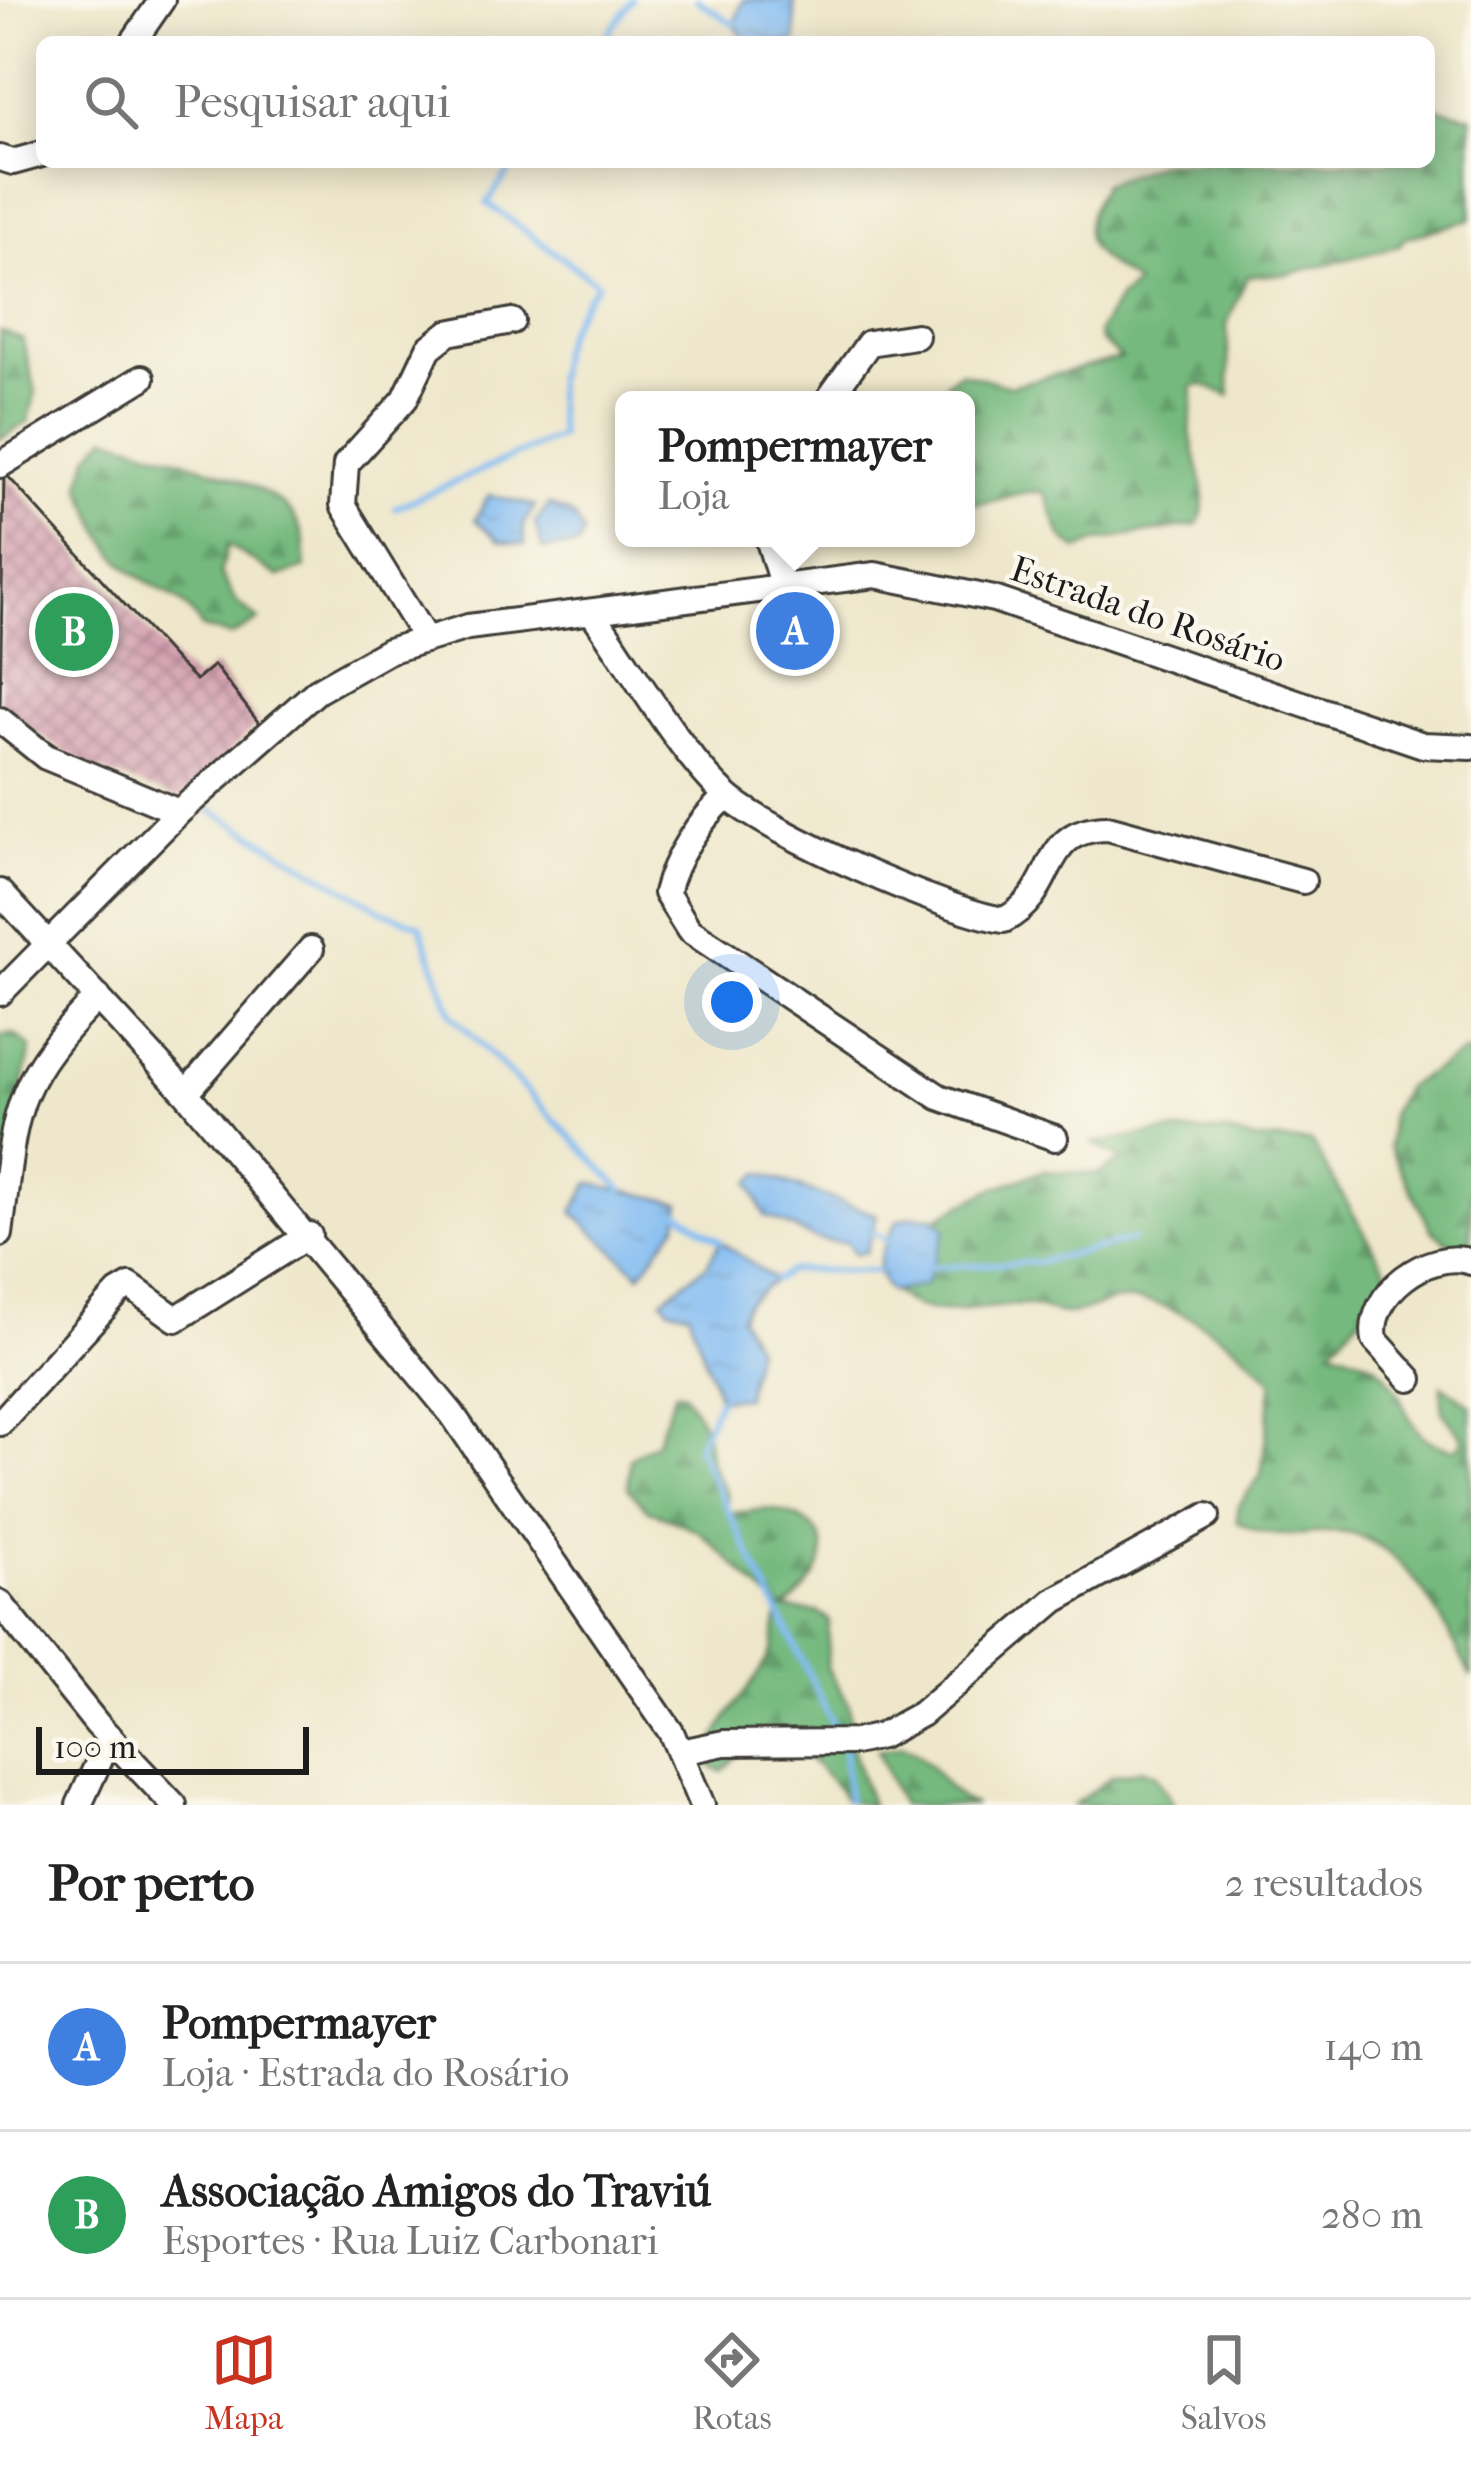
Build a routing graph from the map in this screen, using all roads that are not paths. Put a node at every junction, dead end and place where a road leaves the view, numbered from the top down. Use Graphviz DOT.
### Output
graph roads {
  1 [pos="162,0"];
  2 [pos="137,36"];
  3 [pos="36,156"];
  4 [pos="0,158"];
  5 [pos="512,321"];
  6 [pos="916,336"];
  7 [pos="142,378"];
  8 [pos="834,391"];
  9 [pos="0,465"];
  10 [pos="771,547"];
  11 [pos="782,584"];
  12 [pos="592,612"];
  13 [pos="424,637"];
  14 [pos="0,720"];
  15 [pos="1471,747"];
  16 [pos="728,796"];
  17 [pos="179,812"];
  18 [pos="1303,880"];
  19 [pos="0,892"];
  20 [pos="52,942"];
  21 [pos="311,949"];
  22 [pos="0,993"];
  23 [pos="98,997"];
  24 [pos="186,1093"];
  25 [pos="1055,1138"];
  26 [pos="0,1234"];
  27 [pos="309,1235"];
  28 [pos="1471,1262"];
  29 [pos="1410,1379"];
  30 [pos="0,1423"];
  31 [pos="1207,1516"];
  32 [pos="0,1603"];
  33 [pos="110,1737"];
  34 [pos="681,1752"];
  35 [pos="79,1805"];
  36 [pos="174,1805"];
  37 [pos="702,1805"];
  1 -- 2 [label="street"];
  3 -- 4 [label="street"];
  5 -- 13 [label="street"];
  6 -- 8 [label="street"];
  7 -- 9 [label="street"];
  10 -- 11 [label="street"];
  11 -- 12 [label="street, Estrada do Rosário"];
  11 -- 15 [label="street, Estrada do Rosário"];
  12 -- 13 [label="street, Estrada do Rosário"];
  12 -- 16 [label="street"];
  13 -- 17 [label="street, Estrada do Rosário"];
  14 -- 17 [label="street"];
  16 -- 18 [label="street"];
  16 -- 25 [label="street"];
  17 -- 20 [label="street, Estrada do Rosário"];
  19 -- 20 [label="street"];
  20 -- 22 [label="street, Estrada do Rosário"];
  20 -- 23 [label="street"];
  21 -- 24 [label="street"];
  23 -- 24 [label="street"];
  23 -- 26 [label="street"];
  24 -- 27 [label="street"];
  27 -- 30 [label="street"];
  27 -- 34 [label="street"];
  28 -- 29 [label="street"];
  31 -- 34 [label="street"];
  32 -- 33 [label="street"];
  33 -- 35 [label="street"];
  33 -- 36 [label="street"];
  34 -- 37 [label="street"];
}
